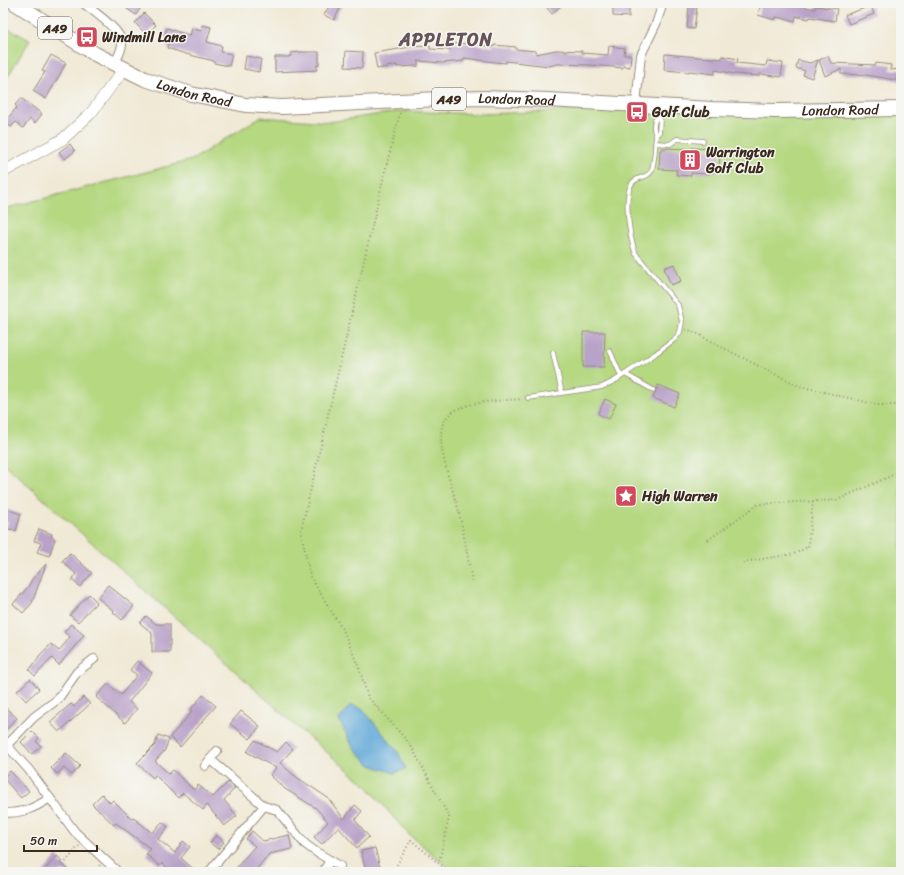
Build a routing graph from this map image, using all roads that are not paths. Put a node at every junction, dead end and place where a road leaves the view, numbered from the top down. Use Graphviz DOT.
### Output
graph roads {
  1 [pos="15,3"];
  2 [pos="83,3"];
  3 [pos="663,3"];
  4 [pos="119,67"];
  5 [pos="636,104"];
  6 [pos="901,109"];
  7 [pos="657,111"];
  8 [pos="703,141"];
  9 [pos="655,143"];
  10 [pos="3,172"];
  11 [pos="610,351"];
  12 [pos="553,353"];
  13 [pos="623,375"];
  14 [pos="653,390"];
  15 [pos="562,393"];
  16 [pos="528,398"];
  17 [pos="94,659"];
  18 [pos="5,743"];
  19 [pos="217,751"];
  20 [pos="50,798"];
  21 [pos="264,806"];
  22 [pos="3,813"];
  23 [pos="330,860"];
  24 [pos="340,866"];
  25 [pos="324,871"];
  26 [pos="118,872"];
  27 [pos="210,872"];
  1 -- 4 [label="highway, London Road / A49"];
  2 -- 4 [label="street"];
  3 -- 5 [label="street"];
  4 -- 5 [label="highway, London Road / A49"];
  4 -- 10 [label="street"];
  5 -- 7 [label="highway, London Road / A49"];
  6 -- 7 [label="highway, London Road / A49"];
  7 -- 9 [label="lane"];
  8 -- 9 [label="lane"];
  9 -- 13 [label="lane"];
  11 -- 13 [label="lane"];
  12 -- 15 [label="lane"];
  13 -- 14 [label="lane"];
  13 -- 15 [label="lane"];
  15 -- 16 [label="lane"];
  17 -- 18 [label="street"];
  18 -- 20 [label="street"];
  19 -- 21 [label="street"];
  20 -- 22 [label="street"];
  20 -- 26 [label="street"];
  21 -- 23 [label="street"];
  21 -- 27 [label="street"];
  23 -- 24 [label="street"];
  23 -- 25 [label="street"];
}
